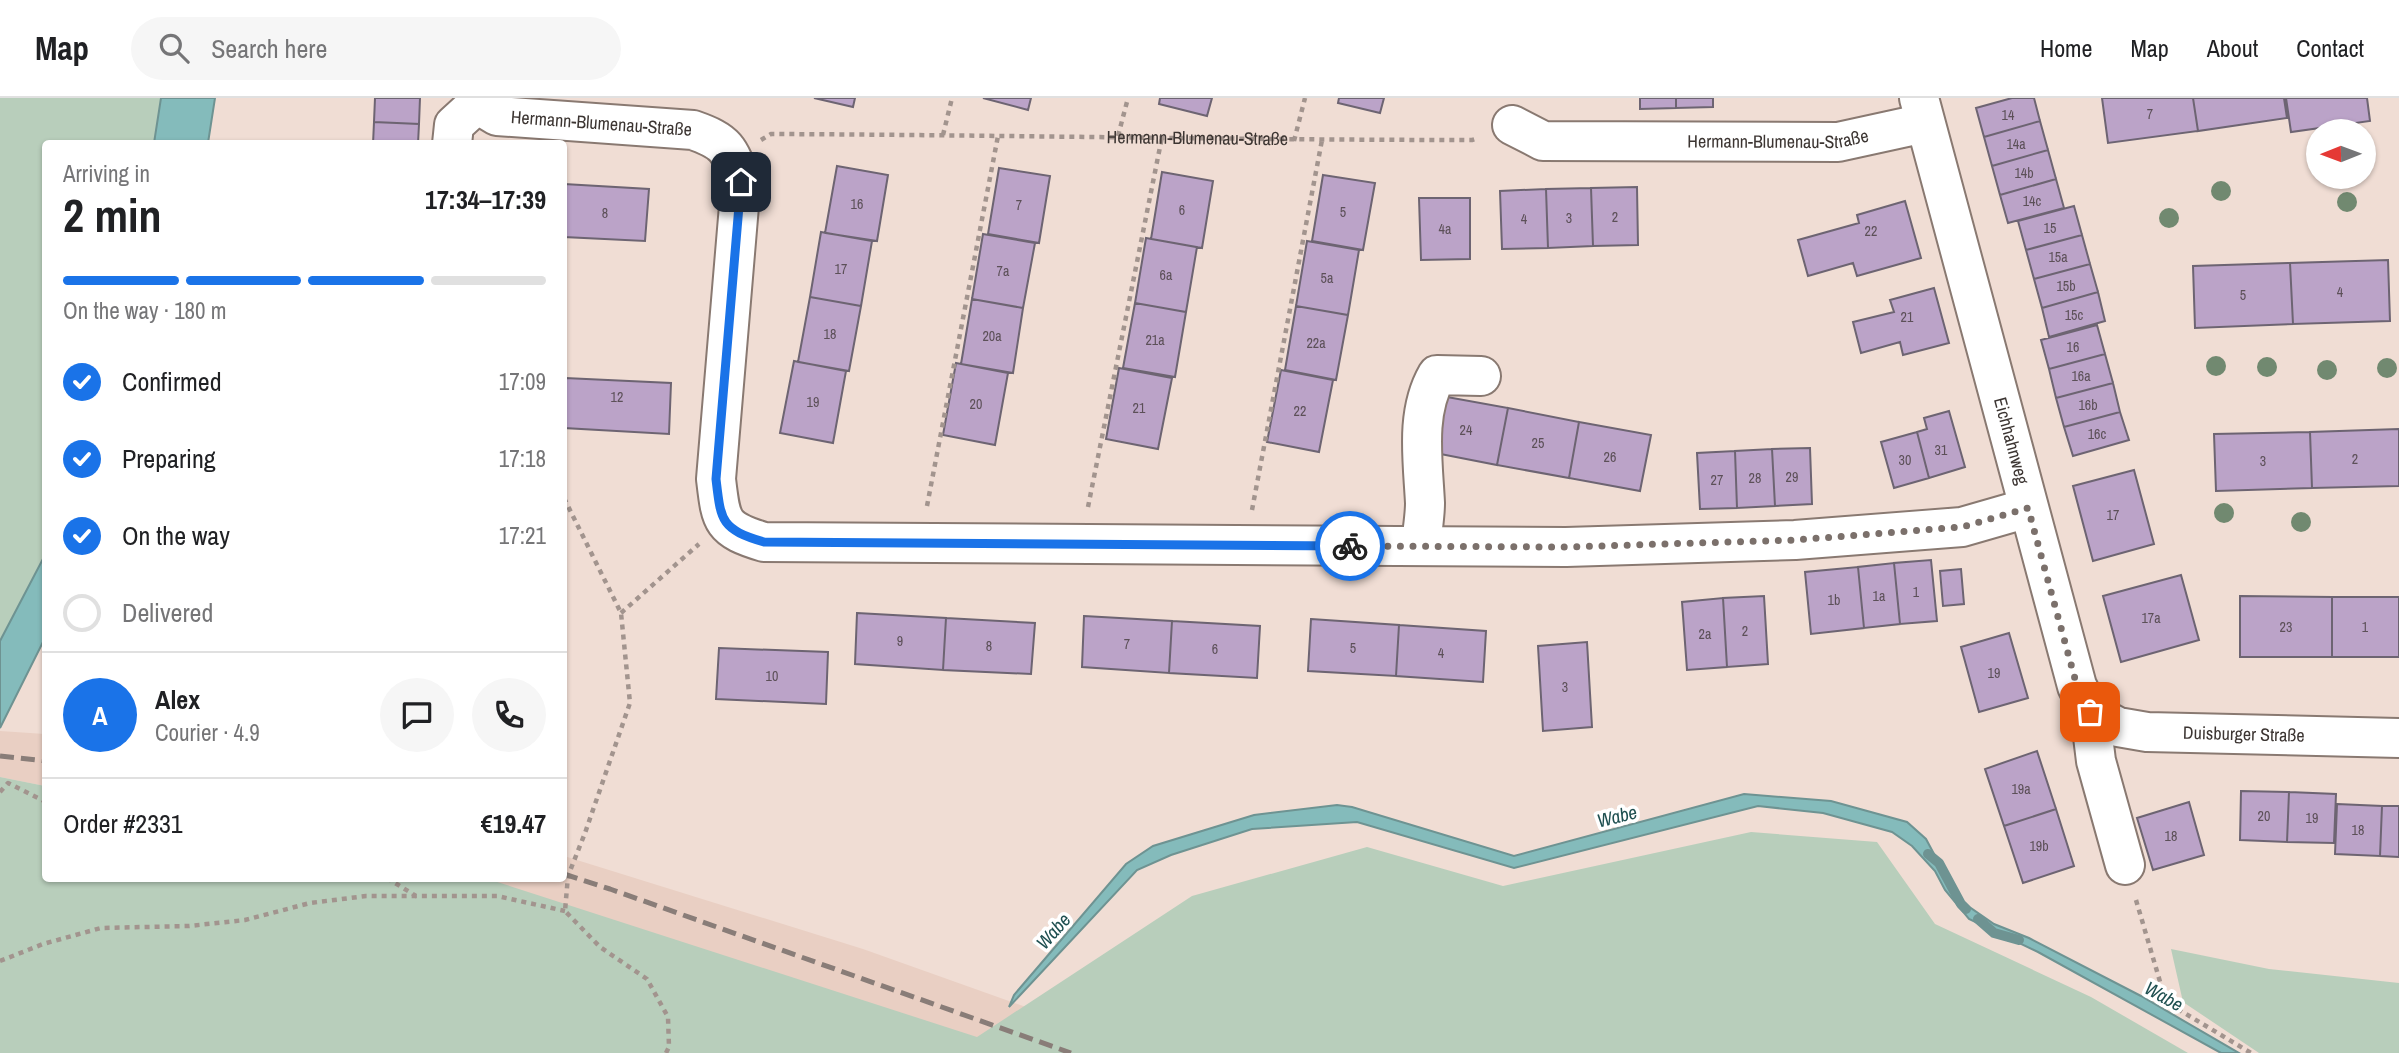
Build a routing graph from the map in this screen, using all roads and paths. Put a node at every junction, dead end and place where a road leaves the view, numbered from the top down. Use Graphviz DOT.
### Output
graph roads {
  1 [pos="952,98"];
  2 [pos="1128,98"];
  3 [pos="1305,98"];
  4 [pos="475,101"];
  5 [pos="1922,111"];
  6 [pos="1512,125"];
  7 [pos="943,135"];
  8 [pos="998,136"];
  9 [pos="1118,136"];
  10 [pos="1161,138"];
  11 [pos="452,140"];
  12 [pos="1322,140"];
  13 [pos="1294,141"];
  14 [pos="731,155"];
  15 [pos="1481,376"];
  16 [pos="567,504"];
  17 [pos="2028,508"];
  18 [pos="724,521"];
  19 [pos="920,543"];
  20 [pos="1081,544"];
  21 [pos="1245,546"];
  22 [pos="1421,547"];
  23 [pos="621,613"];
  24 [pos="2090,712"];
  25 [pos="2399,738"];
  26 [pos="0,792"];
  27 [pos="42,800"];
  28 [pos="2125,865"];
  29 [pos="394,882"];
  30 [pos="416,895"];
  31 [pos="565,911"];
  32 [pos="0,961"];
  33 [pos="666,1053"];
  34 [pos="2251,1053"];
  1 -- 7 [label="path"];
  2 -- 9 [label="path"];
  3 -- 13 [label="path"];
  4 -- 11 [label="street"];
  4 -- 14 [label="street, Hermann-Blumenau-Straße"];
  5 -- 6 [label="street, Hermann-Blumenau-Straße"];
  5 -- 17 [label="street, Eichhahnweg"];
  6 -- 12 [label="path, Hermann-Blumenau-Straße"];
  7 -- 8 [label="path, Hermann-Blumenau-Straße"];
  7 -- 14 [label="path, Hermann-Blumenau-Straße"];
  8 -- 9 [label="path, Hermann-Blumenau-Straße"];
  8 -- 19 [label="path"];
  9 -- 10 [label="path, Hermann-Blumenau-Straße"];
  10 -- 13 [label="path, Hermann-Blumenau-Straße"];
  10 -- 20 [label="path"];
  12 -- 13 [label="path, Hermann-Blumenau-Straße"];
  12 -- 21 [label="path"];
  14 -- 18 [label="street"];
  15 -- 22 [label="street"];
  16 -- 23 [label="path"];
  17 -- 22 [label="street"];
  17 -- 24 [label="street, Eichhahnweg"];
  18 -- 19 [label="street"];
  18 -- 23 [label="path"];
  19 -- 20 [label="street"];
  20 -- 21 [label="street"];
  21 -- 22 [label="street"];
  23 -- 31 [label="path"];
  24 -- 25 [label="street, Duisburger Straße"];
  24 -- 28 [label="street, Eichhahnweg"];
  26 -- 27 [label="path"];
  28 -- 34 [label="path"];
  29 -- 30 [label="path"];
  30 -- 31 [label="path"];
  30 -- 32 [label="path"];
  31 -- 33 [label="path"];
}
